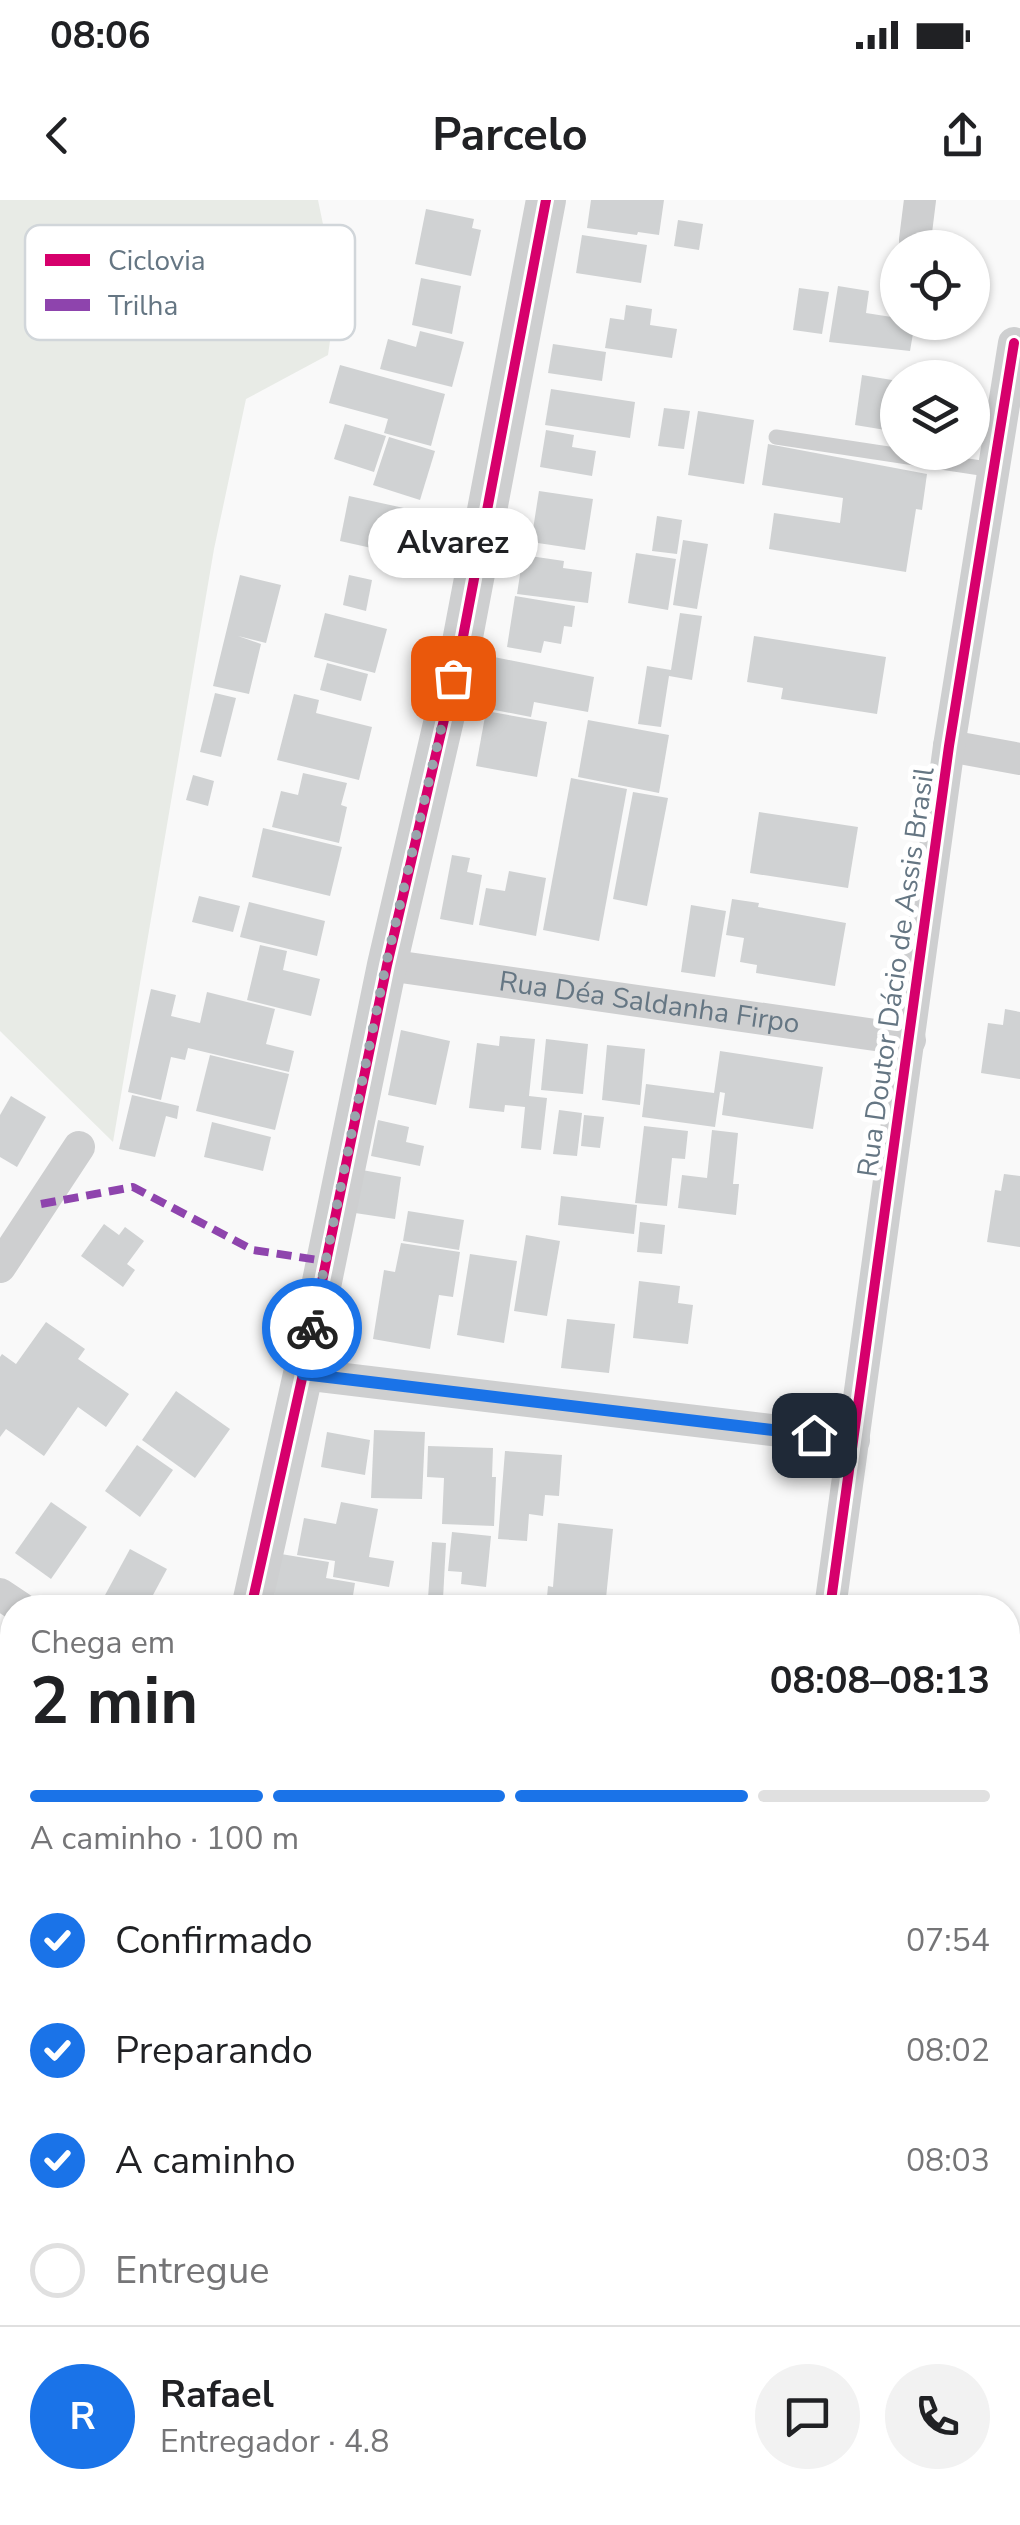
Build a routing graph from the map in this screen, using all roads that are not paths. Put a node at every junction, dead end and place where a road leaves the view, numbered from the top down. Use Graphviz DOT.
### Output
graph roads {
  1 [pos="546,200"];
  2 [pos="920,200"];
  3 [pos="916,230"];
  4 [pos="1014,344"];
  5 [pos="776,437"];
  6 [pos="994,470"];
  7 [pos="949,746"];
  8 [pos="1020,758"];
  9 [pos="386,964"];
  10 [pos="910,1040"];
  11 [pos="79,1147"];
  12 [pos="0,1266"];
  13 [pos="303,1374"];
  14 [pos="854,1440"];
  15 [pos="255,1595"];
  16 [pos="832,1595"];
  1 -- 9 [label="street"];
  2 -- 3 [label="street"];
  4 -- 6 [label="street, Rua Doutor Dácio de Assis Brasil"];
  5 -- 6 [label="lane"];
  6 -- 7 [label="street, Rua Doutor Dácio de Assis Brasil"];
  7 -- 8 [label="street"];
  7 -- 10 [label="street, Rua Doutor Dácio de Assis Brasil"];
  9 -- 10 [label="street, Rua Déa Saldanha Firpo"];
  9 -- 13 [label="street"];
  10 -- 14 [label="street, Rua Doutor Dácio de Assis Brasil"];
  11 -- 12 [label="street"];
  13 -- 14 [label="street"];
  13 -- 15 [label="street"];
  14 -- 16 [label="street, Rua Doutor Dácio de Assis Brasil"];
}
